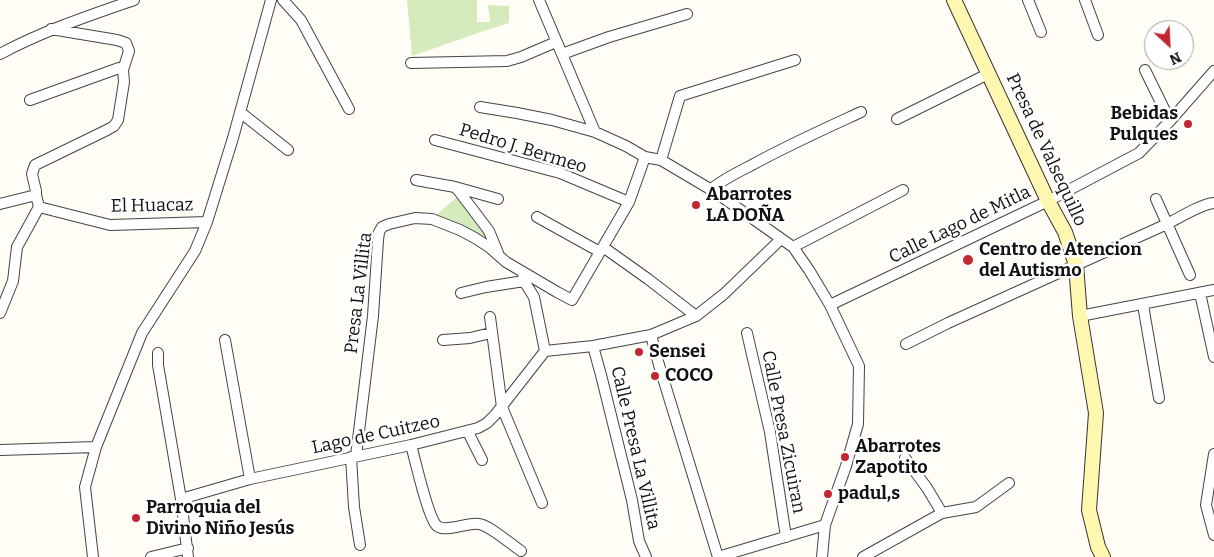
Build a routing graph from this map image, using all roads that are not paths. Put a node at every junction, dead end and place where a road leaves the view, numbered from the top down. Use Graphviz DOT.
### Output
graph roads {
  1 [pos="134,0"];
  2 [pos="271,0"];
  3 [pos="283,0"];
  4 [pos="539,0"];
  5 [pos="1028,0"];
  6 [pos="1085,0"];
  7 [pos="954,1"];
  8 [pos="687,14"];
  9 [pos="52,29"];
  10 [pos="1041,32"];
  11 [pos="1098,36"];
  12 [pos="556,42"];
  13 [pos="0,54"];
  14 [pos="562,54"];
  15 [pos="794,60"];
  16 [pos="411,62"];
  17 [pos="123,70"];
  18 [pos="1145,70"];
  19 [pos="1214,72"];
  20 [pos="988,74"];
  21 [pos="30,100"];
  22 [pos="480,107"];
  23 [pos="349,109"];
  24 [pos="240,112"];
  25 [pos="862,112"];
  26 [pos="897,119"];
  27 [pos="1170,121"];
  28 [pos="595,132"];
  29 [pos="435,140"];
  30 [pos="288,150"];
  31 [pos="645,157"];
  32 [pos="661,160"];
  33 [pos="416,180"];
  34 [pos="455,187"];
  35 [pos="710,190"];
  36 [pos="903,190"];
  37 [pos="36,195"];
  38 [pos="498,199"];
  39 [pos="1156,199"];
  40 [pos="1048,201"];
  41 [pos="629,202"];
  42 [pos="1214,203"];
  43 [pos="0,204"];
  44 [pos="39,207"];
  45 [pos="537,216"];
  46 [pos="207,222"];
  47 [pos="1167,224"];
  48 [pos="781,239"];
  49 [pos="793,247"];
  50 [pos="601,250"];
  51 [pos="501,259"];
  52 [pos="1076,265"];
  53 [pos="1190,275"];
  54 [pos="524,277"];
  55 [pos="1214,290"];
  56 [pos="556,292"];
  57 [pos="461,293"];
  58 [pos="1200,293"];
  59 [pos="534,297"];
  60 [pos="830,305"];
  61 [pos="1143,305"];
  62 [pos="0,313"];
  63 [pos="696,316"];
  64 [pos="1080,316"];
  65 [pos="490,317"];
  66 [pos="491,333"];
  67 [pos="747,333"];
  68 [pos="651,335"];
  69 [pos="225,340"];
  70 [pos="443,340"];
  71 [pos="906,344"];
  72 [pos="593,346"];
  73 [pos="545,351"];
  74 [pos="158,353"];
  75 [pos="1214,357"];
  76 [pos="1159,398"];
  77 [pos="502,407"];
  78 [pos="468,432"];
  79 [pos="411,445"];
  80 [pos="96,447"];
  81 [pos="0,450"];
  82 [pos="1214,454"];
  83 [pos="354,456"];
  84 [pos="905,458"];
  85 [pos="482,460"];
  86 [pos="250,479"];
  87 [pos="1009,483"];
  88 [pos="181,499"];
  89 [pos="542,502"];
  90 [pos="942,514"];
  91 [pos="825,525"];
  92 [pos="1214,535"];
  93 [pos="786,537"];
  94 [pos="360,545"];
  95 [pos="521,551"];
  96 [pos="188,552"];
  97 [pos="93,557"];
  98 [pos="151,557"];
  99 [pos="646,557"];
  100 [pos="718,557"];
  101 [pos="822,557"];
  102 [pos="863,557"];
  103 [pos="1103,557"];
  1 -- 9 [label="street"];
  2 -- 24 [label="street"];
  3 -- 23 [label="street"];
  4 -- 12 [label="street"];
  5 -- 10 [label="street"];
  6 -- 11 [label="street"];
  7 -- 20 [label="street, Presa de Valsequillo"];
  8 -- 14 [label="street"];
  9 -- 13 [label="street"];
  9 -- 17 [label="street"];
  12 -- 14 [label="street"];
  12 -- 16 [label="street"];
  14 -- 28 [label="street"];
  15 -- 32 [label="street"];
  17 -- 21 [label="street"];
  17 -- 37 [label="street"];
  18 -- 27 [label="street"];
  19 -- 27 [label="street, Calle Lago de Mitla"];
  20 -- 26 [label="street"];
  20 -- 40 [label="street, Presa de Valsequillo"];
  22 -- 28 [label="street"];
  24 -- 30 [label="street"];
  24 -- 46 [label="street"];
  25 -- 35 [label="street"];
  27 -- 40 [label="street, Calle Lago de Mitla"];
  28 -- 31 [label="street"];
  29 -- 41 [label="street, Pedro J. Bermeo"];
  31 -- 32 [label="street"];
  31 -- 41 [label="street"];
  32 -- 35 [label="street"];
  33 -- 34 [label="street"];
  34 -- 38 [label="street"];
  34 -- 51 [label="street"];
  35 -- 48 [label="street"];
  36 -- 49 [label="street"];
  37 -- 43 [label="street"];
  37 -- 44 [label="street"];
  39 -- 47 [label="street"];
  40 -- 52 [label="street, Presa de Valsequillo"];
  40 -- 60 [label="street, Calle Lago de Mitla"];
  41 -- 50 [label="street"];
  42 -- 47 [label="street"];
  44 -- 46 [label="street, El Huacaz"];
  44 -- 62 [label="street"];
  45 -- 50 [label="street"];
  46 -- 80 [label="street"];
  47 -- 52 [label="street"];
  47 -- 53 [label="street"];
  48 -- 49 [label="street"];
  48 -- 63 [label="street"];
  49 -- 60 [label="street"];
  50 -- 56 [label="street, Presa La Villita"];
  50 -- 63 [label="street"];
  51 -- 54 [label="street, Presa La Villita"];
  51 -- 83 [label="street, Presa La Villita"];
  52 -- 64 [label="street, Presa de Valsequillo"];
  52 -- 71 [label="street"];
  54 -- 56 [label="street, Presa La Villita"];
  54 -- 57 [label="street"];
  54 -- 59 [label="street"];
  55 -- 58 [label="street"];
  56 -- 59 [label="street"];
  58 -- 61 [label="street"];
  58 -- 75 [label="street"];
  59 -- 73 [label="street"];
  60 -- 91 [label="street"];
  61 -- 64 [label="street"];
  61 -- 76 [label="street"];
  63 -- 68 [label="street"];
  64 -- 103 [label="street, Presa de Valsequillo"];
  65 -- 66 [label="street"];
  66 -- 70 [label="street"];
  66 -- 77 [label="street"];
  67 -- 93 [label="street, Calle Presa Zicuiran"];
  68 -- 72 [label="street"];
  68 -- 100 [label="street"];
  69 -- 86 [label="street"];
  72 -- 73 [label="street"];
  72 -- 99 [label="street, Calle Presa La Villita"];
  73 -- 77 [label="street, Lago de Cuitzeo"];
  74 -- 88 [label="street"];
  77 -- 78 [label="street, Lago de Cuitzeo"];
  77 -- 89 [label="street"];
  78 -- 79 [label="street, Lago de Cuitzeo"];
  78 -- 85 [label="street"];
  79 -- 83 [label="street, Lago de Cuitzeo"];
  79 -- 95 [label="street"];
  80 -- 81 [label="street"];
  80 -- 97 [label="street"];
  82 -- 92 [label="street"];
  83 -- 86 [label="street, Lago de Cuitzeo"];
  83 -- 94 [label="street"];
  84 -- 90 [label="street"];
  86 -- 88 [label="street, Lago de Cuitzeo"];
  87 -- 90 [label="street"];
  88 -- 96 [label="street"];
  90 -- 102 [label="street"];
  91 -- 93 [label="street"];
  91 -- 101 [label="street"];
  93 -- 100 [label="street"];
  96 -- 98 [label="street"];
}
